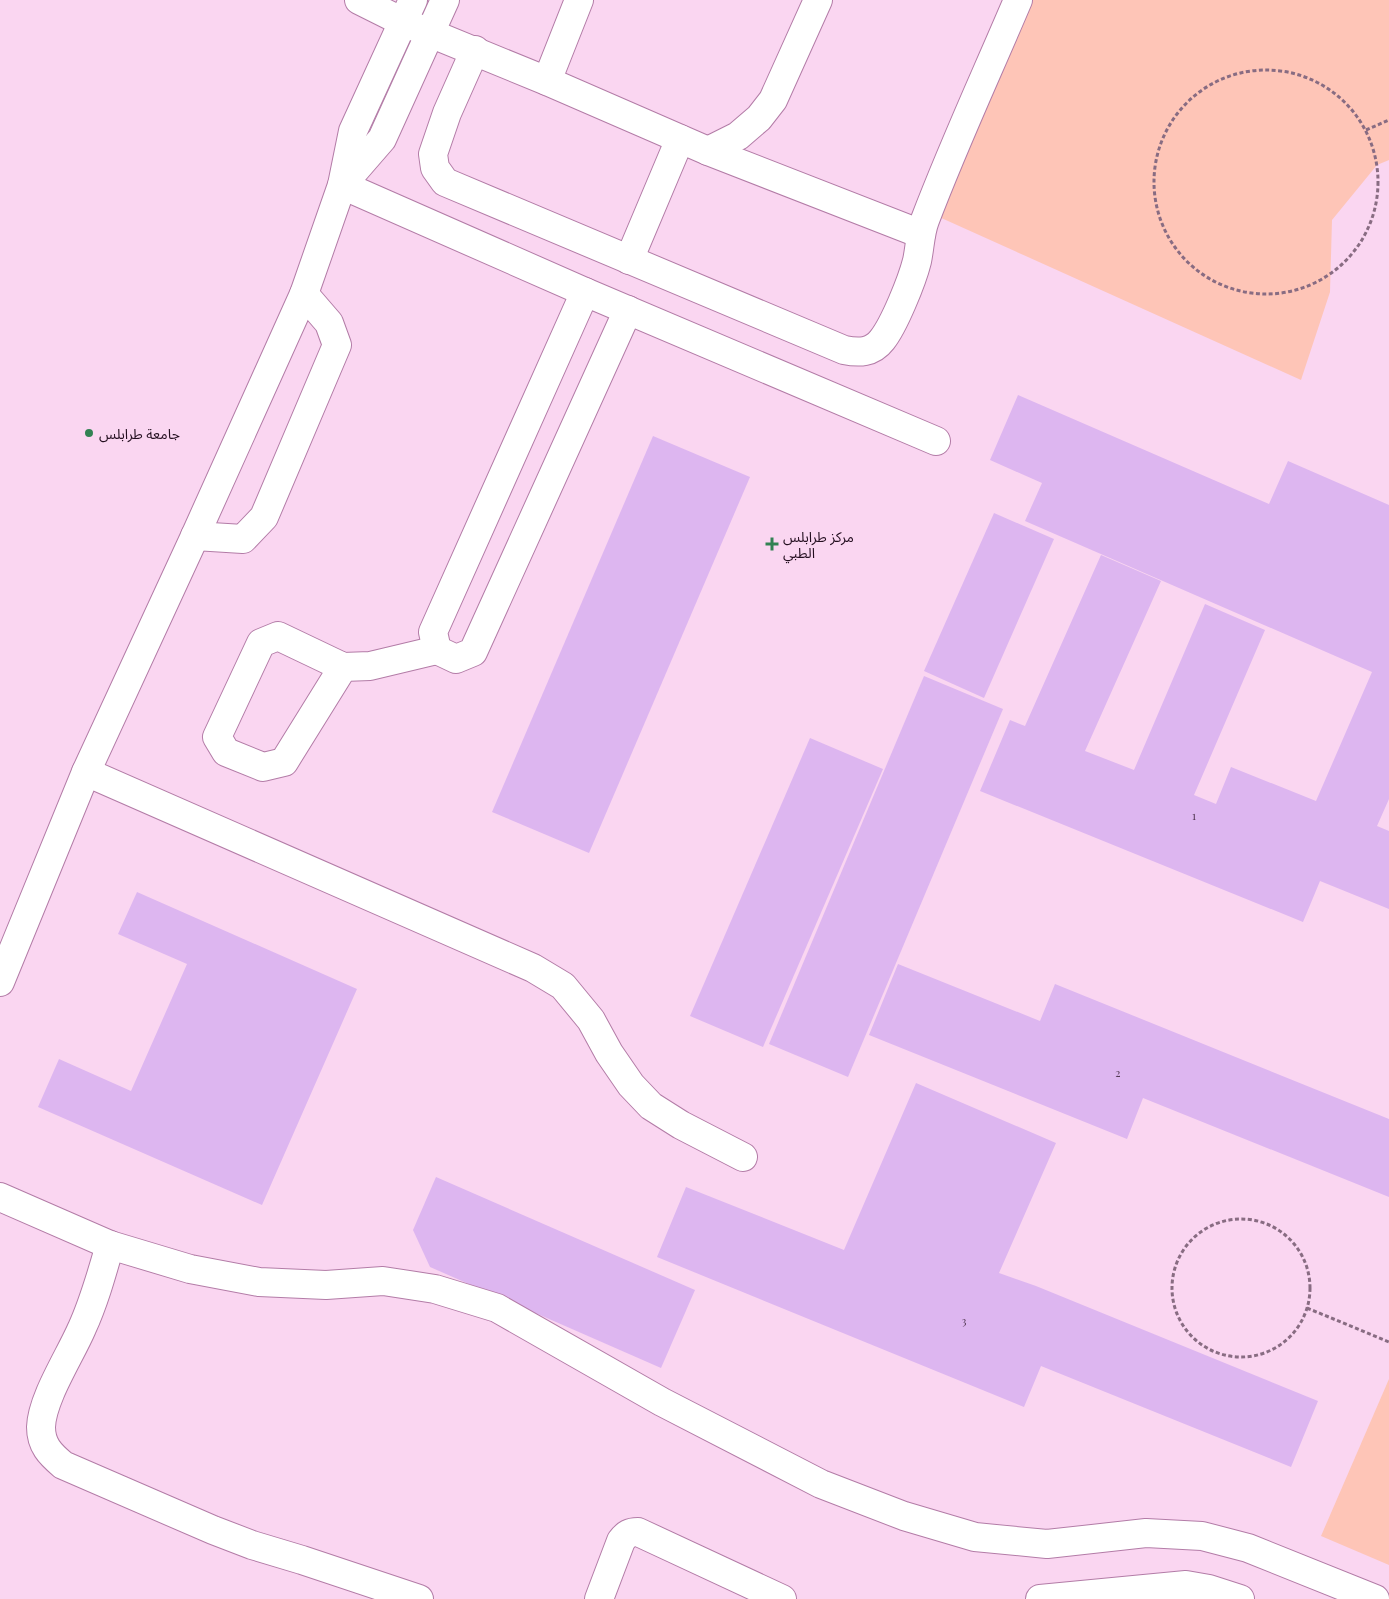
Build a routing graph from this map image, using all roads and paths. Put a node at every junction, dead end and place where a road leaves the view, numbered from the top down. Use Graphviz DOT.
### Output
graph roads {
  1 [pos="445,0"];
  2 [pos="579,0"];
  3 [pos="818,0"];
  4 [pos="1018,0"];
  5 [pos="359,2"];
  6 [pos="408,11"];
  7 [pos="430,33"];
  8 [pos="475,50"];
  9 [pos="548,81"];
  10 [pos="1389,120"];
  11 [pos="1366,130"];
  12 [pos="680,139"];
  13 [pos="708,151"];
  14 [pos="342,185"];
  15 [pos="921,234"];
  16 [pos="629,260"];
  17 [pos="585,292"];
  18 [pos="304,294"];
  19 [pos="628,310"];
  20 [pos="936,441"];
  21 [pos="195,536"];
  22 [pos="437,650"];
  23 [pos="343,667"];
  24 [pos="86,772"];
  25 [pos="0,982"];
  26 [pos="743,1157"];
  27 [pos="0,1197"];
  28 [pos="110,1245"];
  29 [pos="1307,1308"];
  30 [pos="1389,1342"];
  31 [pos="418,1599"];
  32 [pos="599,1599"];
  33 [pos="782,1599"];
  34 [pos="1040,1599"];
  35 [pos="1240,1599"];
  36 [pos="1375,1599"];
  1 -- 7 [label="lane"];
  2 -- 9 [label="lane"];
  3 -- 13 [label="lane"];
  4 -- 15 [label="lane"];
  5 -- 6 [label="lane"];
  6 -- 7 [label="lane"];
  6 -- 14 [label="lane"];
  7 -- 8 [label="lane"];
  7 -- 14 [label="lane"];
  8 -- 9 [label="lane"];
  8 -- 16 [label="lane"];
  9 -- 12 [label="lane"];
  10 -- 11 [label="path"];
  11 -- 11 [label="path"];
  12 -- 13 [label="lane"];
  12 -- 16 [label="lane"];
  13 -- 15 [label="lane"];
  14 -- 17 [label="lane"];
  14 -- 18 [label="lane"];
  15 -- 16 [label="lane"];
  17 -- 19 [label="lane"];
  17 -- 22 [label="lane"];
  18 -- 21 [label="lane"];
  18 -- 21 [label="lane"];
  19 -- 20 [label="lane"];
  19 -- 22 [label="lane"];
  21 -- 24 [label="lane"];
  22 -- 23 [label="lane"];
  23 -- 23 [label="lane"];
  24 -- 25 [label="lane"];
  24 -- 26 [label="lane"];
  27 -- 28 [label="lane"];
  28 -- 31 [label="lane"];
  28 -- 36 [label="lane"];
  29 -- 29 [label="path"];
  29 -- 30 [label="path"];
  32 -- 33 [label="lane"];
  34 -- 35 [label="lane"];
}
